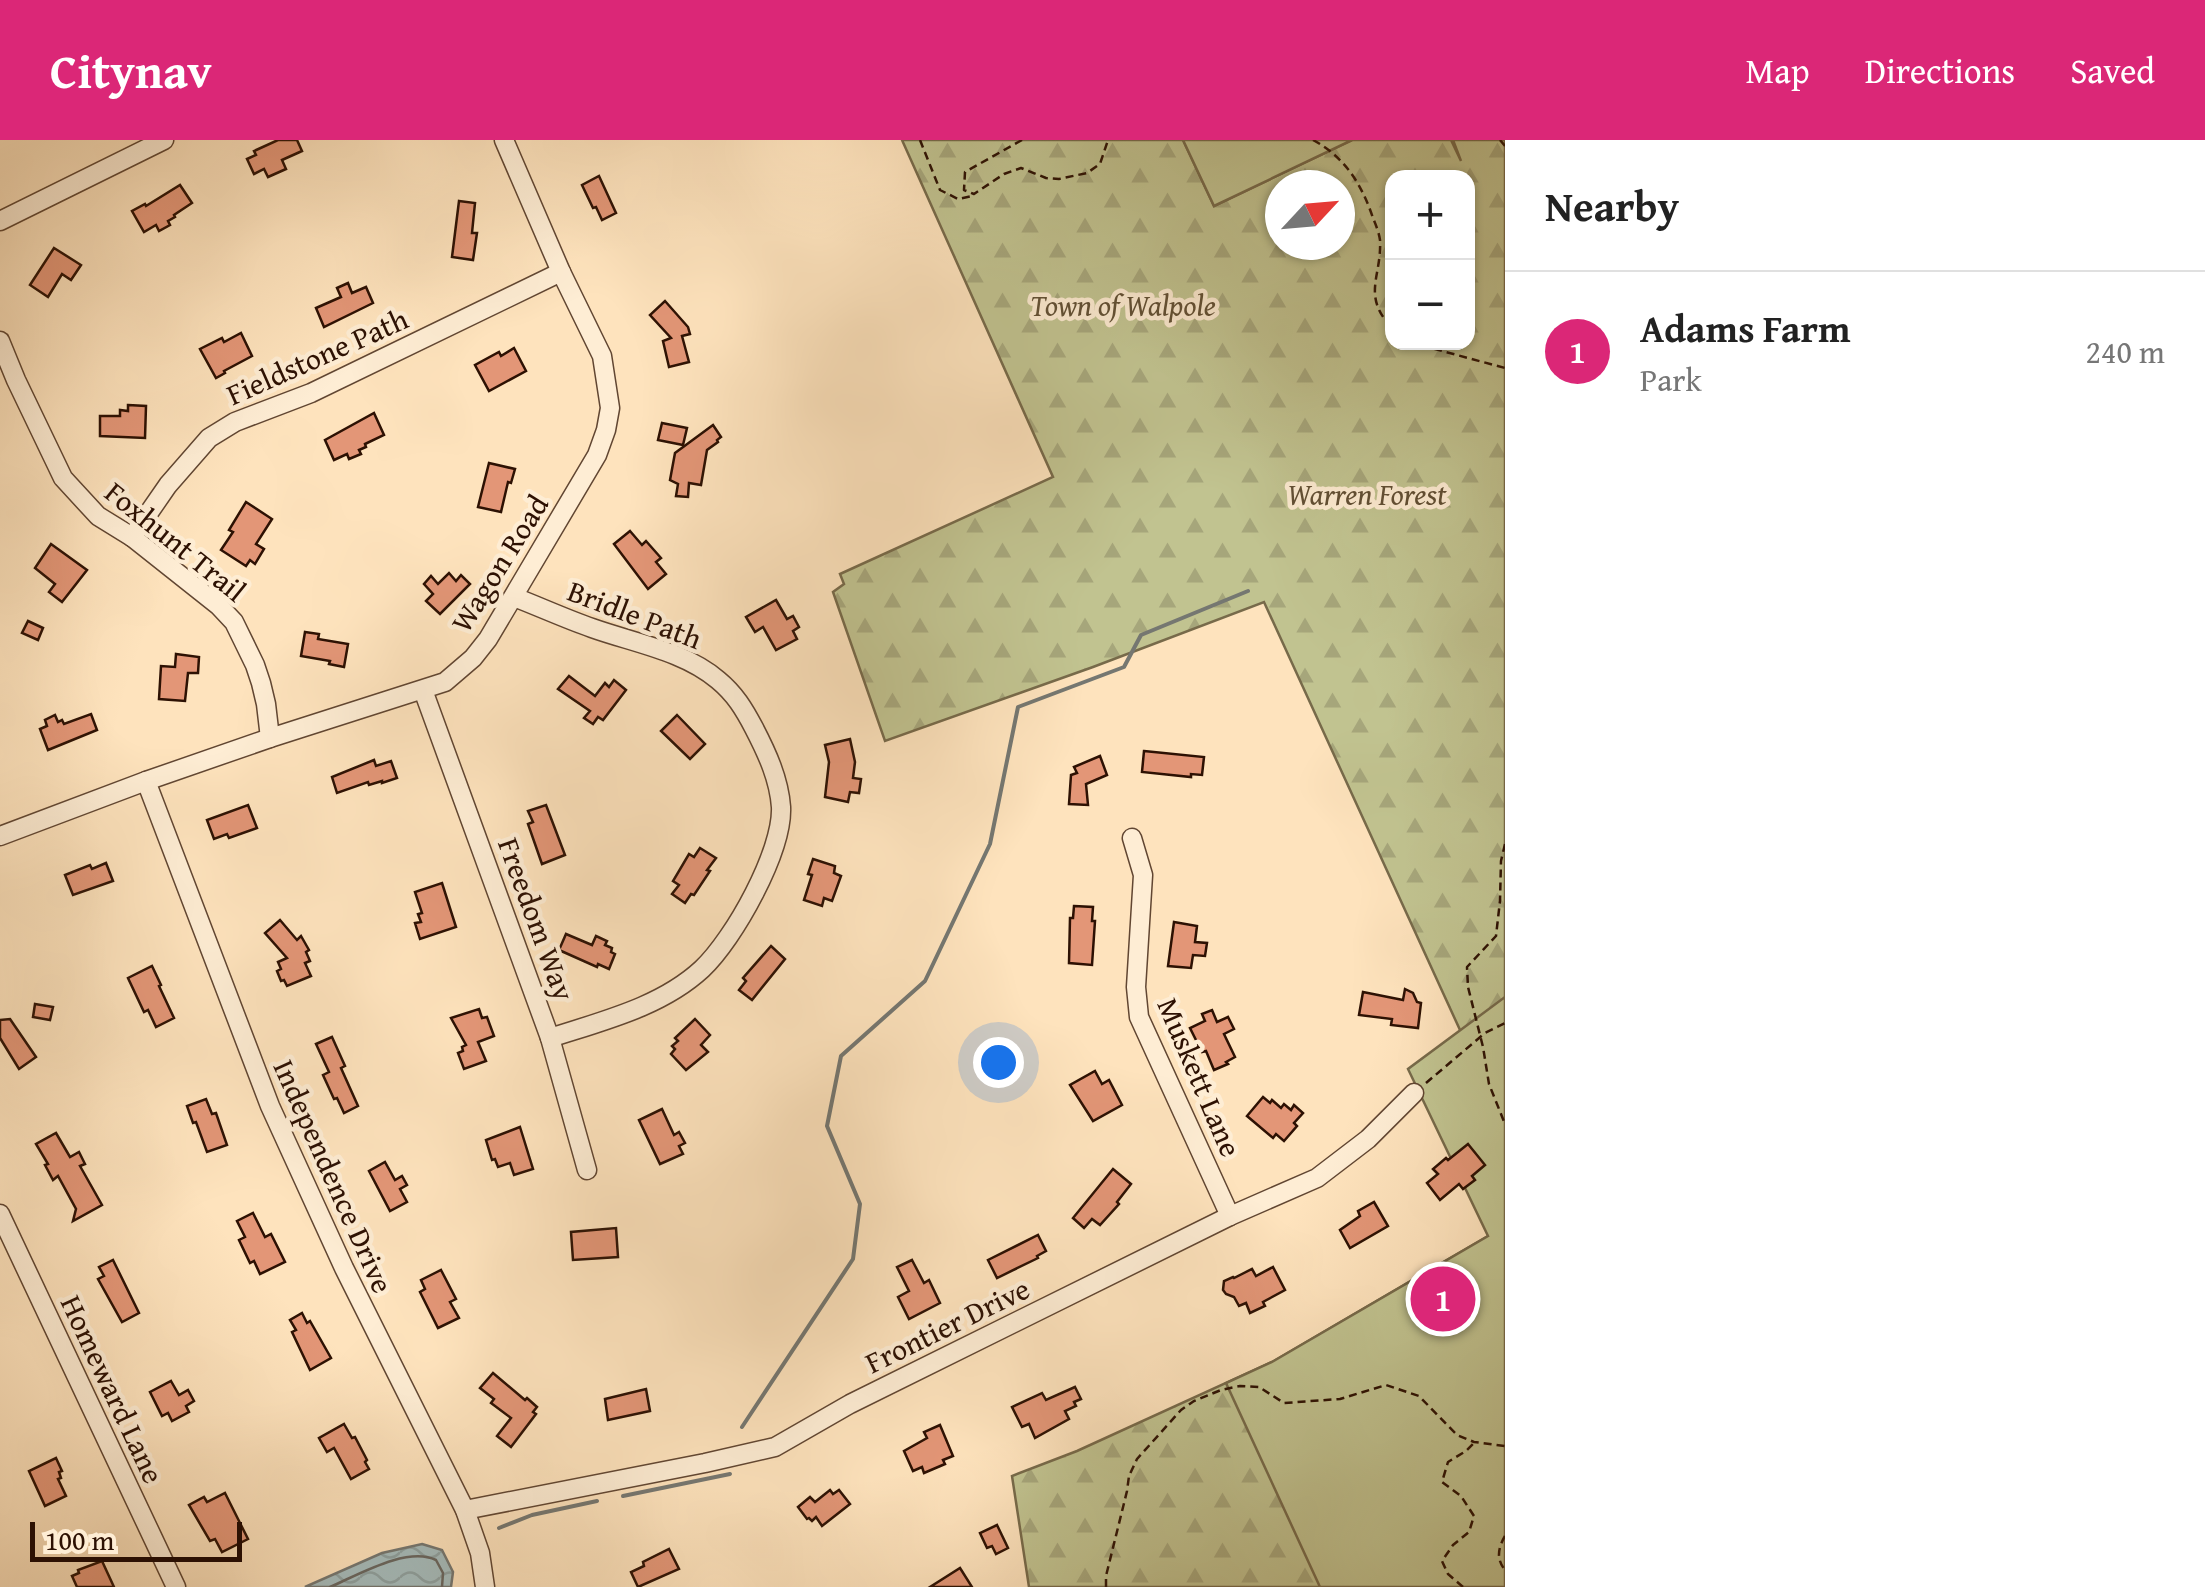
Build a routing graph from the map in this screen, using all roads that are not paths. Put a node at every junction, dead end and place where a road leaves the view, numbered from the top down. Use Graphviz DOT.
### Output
graph roads {
  1 [pos="164,140"];
  2 [pos="504,140"];
  3 [pos="0,221"];
  4 [pos="561,272"];
  5 [pos="0,341"];
  6 [pos="132,537"];
  7 [pos="514,597"];
  8 [pos="423,690"];
  9 [pos="270,738"];
  10 [pos="146,781"];
  11 [pos="0,836"];
  12 [pos="1132,838"];
  13 [pos="550,1038"];
  14 [pos="1414,1094"];
  15 [pos="587,1170"];
  16 [pos="0,1214"];
  17 [pos="1230,1216"];
  18 [pos="465,1510"];
  19 [pos="176,1587"];
  20 [pos="485,1587"];
  1 -- 3 [label="street"];
  2 -- 4 [label="street, Wagon Road"];
  4 -- 6 [label="street, Fieldstone Path"];
  4 -- 7 [label="street, Wagon Road"];
  5 -- 6 [label="street, Foxhunt Trail"];
  6 -- 9 [label="street, Foxhunt Trail"];
  7 -- 8 [label="street, Wagon Road"];
  7 -- 13 [label="street, Bridle Path"];
  8 -- 9 [label="street, Wagon Road"];
  8 -- 13 [label="street, Freedom Way"];
  9 -- 10 [label="street, Wagon Road"];
  10 -- 11 [label="street, Wagon Road"];
  10 -- 18 [label="street, Independence Drive"];
  12 -- 17 [label="street, Muskett Lane"];
  13 -- 15 [label="street, Freedom Way"];
  14 -- 17 [label="street, Frontier Drive"];
  16 -- 19 [label="street, Homeward Lane"];
  17 -- 18 [label="street, Frontier Drive"];
  18 -- 20 [label="street, Independence Drive"];
}
